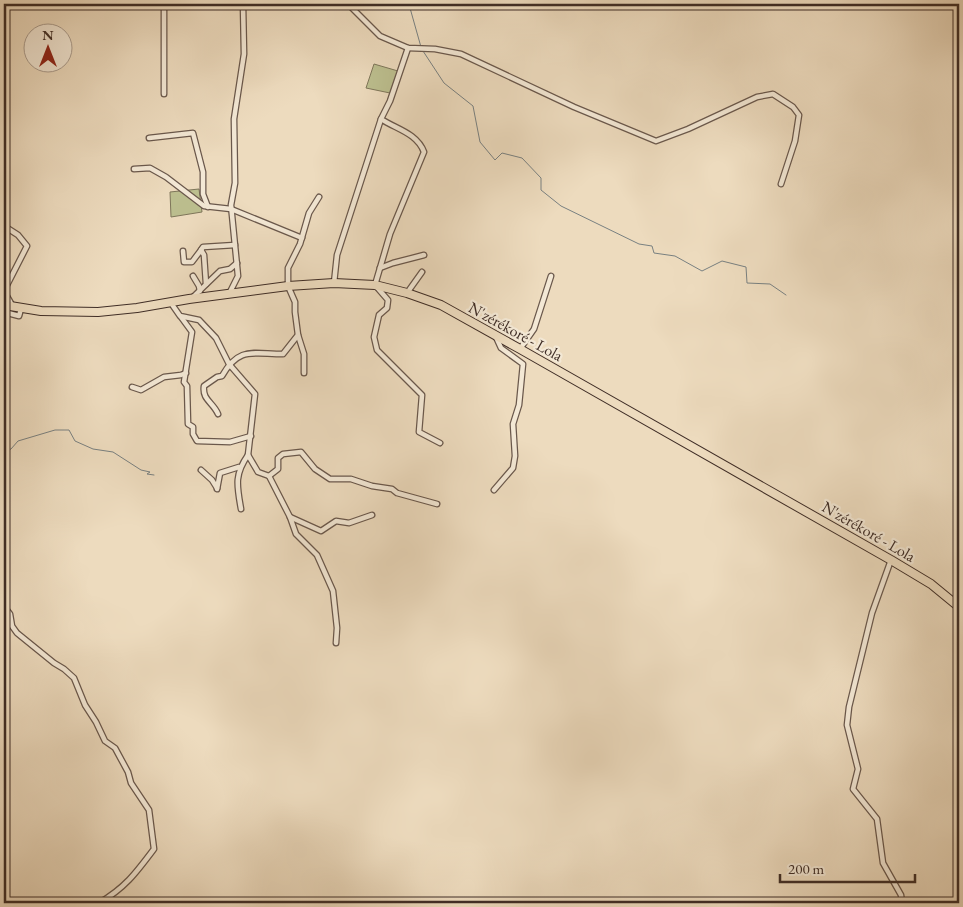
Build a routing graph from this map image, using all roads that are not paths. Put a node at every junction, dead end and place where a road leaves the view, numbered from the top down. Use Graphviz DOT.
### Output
graph roads {
  1 [pos="11,4"];
  2 [pos="164,4"];
  3 [pos="243,4"];
  4 [pos="348,4"];
  5 [pos="4,6"];
  6 [pos="408,48"];
  7 [pos="164,94"];
  8 [pos="381,119"];
  9 [pos="149,138"];
  10 [pos="134,169"];
  11 [pos="782,184"];
  12 [pos="319,197"];
  13 [pos="208,207"];
  14 [pos="232,209"];
  15 [pos="4,226"];
  16 [pos="302,238"];
  17 [pos="235,245"];
  18 [pos="201,250"];
  19 [pos="183,251"];
  20 [pos="424,255"];
  21 [pos="237,263"];
  22 [pos="380,268"];
  23 [pos="422,272"];
  24 [pos="193,276"];
  25 [pos="551,276"];
  26 [pos="334,283"];
  27 [pos="206,284"];
  28 [pos="375,285"];
  29 [pos="288,286"];
  30 [pos="4,291"];
  31 [pos="200,291"];
  32 [pos="407,292"];
  33 [pos="228,295"];
  34 [pos="189,299"];
  35 [pos="171,303"];
  36 [pos="4,305"];
  37 [pos="17,308"];
  38 [pos="4,312"];
  39 [pos="180,316"];
  40 [pos="298,335"];
  41 [pos="496,336"];
  42 [pos="520,349"];
  43 [pos="229,364"];
  44 [pos="186,373"];
  45 [pos="304,373"];
  46 [pos="132,387"];
  47 [pos="218,414"];
  48 [pos="251,436"];
  49 [pos="440,443"];
  50 [pos="248,455"];
  51 [pos="240,467"];
  52 [pos="201,470"];
  53 [pos="269,476"];
  54 [pos="494,490"];
  55 [pos="437,504"];
  56 [pos="241,509"];
  57 [pos="372,515"];
  58 [pos="290,517"];
  59 [pos="891,560"];
  60 [pos="4,606"];
  61 [pos="959,606"];
  62 [pos="336,643"];
  63 [pos="99,903"];
  64 [pos="902,903"];
  1 -- 5 [label="street"];
  2 -- 7 [label="street"];
  3 -- 14 [label="street"];
  4 -- 6 [label="street"];
  6 -- 8 [label="street"];
  6 -- 11 [label="street"];
  8 -- 22 [label="street"];
  8 -- 26 [label="street"];
  9 -- 13 [label="street"];
  10 -- 13 [label="street"];
  12 -- 16 [label="street"];
  13 -- 14 [label="street"];
  14 -- 16 [label="street"];
  14 -- 17 [label="street"];
  15 -- 30 [label="street"];
  16 -- 29 [label="street"];
  17 -- 18 [label="street"];
  17 -- 21 [label="street"];
  18 -- 19 [label="street"];
  18 -- 27 [label="street"];
  20 -- 22 [label="street"];
  21 -- 27 [label="street"];
  21 -- 33 [label="street"];
  22 -- 28 [label="street"];
  23 -- 32 [label="street"];
  24 -- 31 [label="street"];
  25 -- 42 [label="street"];
  26 -- 28 [label="highway, N'zérékoré - Lola"];
  26 -- 29 [label="highway, N'zérékoré - Lola"];
  27 -- 31 [label="street"];
  28 -- 32 [label="highway, N'zérékoré - Lola"];
  28 -- 49 [label="street"];
  29 -- 33 [label="highway, N'zérékoré - Lola"];
  29 -- 40 [label="street"];
  30 -- 37 [label="street"];
  31 -- 34 [label="street"];
  32 -- 41 [label="highway, N'zérékoré - Lola"];
  33 -- 34 [label="highway, N'zérékoré - Lola"];
  34 -- 35 [label="highway, N'zérékoré - Lola"];
  35 -- 37 [label="highway, N'zérékoré - Lola"];
  35 -- 39 [label="street"];
  36 -- 37 [label="highway, N'zérékoré - Lola"];
  37 -- 38 [label="street"];
  39 -- 43 [label="street"];
  39 -- 44 [label="street"];
  40 -- 43 [label="street"];
  40 -- 45 [label="street"];
  41 -- 42 [label="highway, N'zérékoré - Lola"];
  41 -- 54 [label="street"];
  42 -- 59 [label="highway, N'zérékoré - Lola"];
  43 -- 47 [label="street"];
  43 -- 48 [label="street"];
  44 -- 46 [label="street"];
  44 -- 48 [label="street"];
  48 -- 50 [label="street"];
  50 -- 51 [label="street"];
  50 -- 53 [label="street"];
  51 -- 52 [label="street"];
  51 -- 56 [label="street"];
  53 -- 55 [label="street"];
  53 -- 58 [label="street"];
  57 -- 58 [label="street"];
  58 -- 62 [label="street"];
  59 -- 61 [label="highway, N'zérékoré - Lola"];
  59 -- 64 [label="street"];
  60 -- 63 [label="street"];
}
